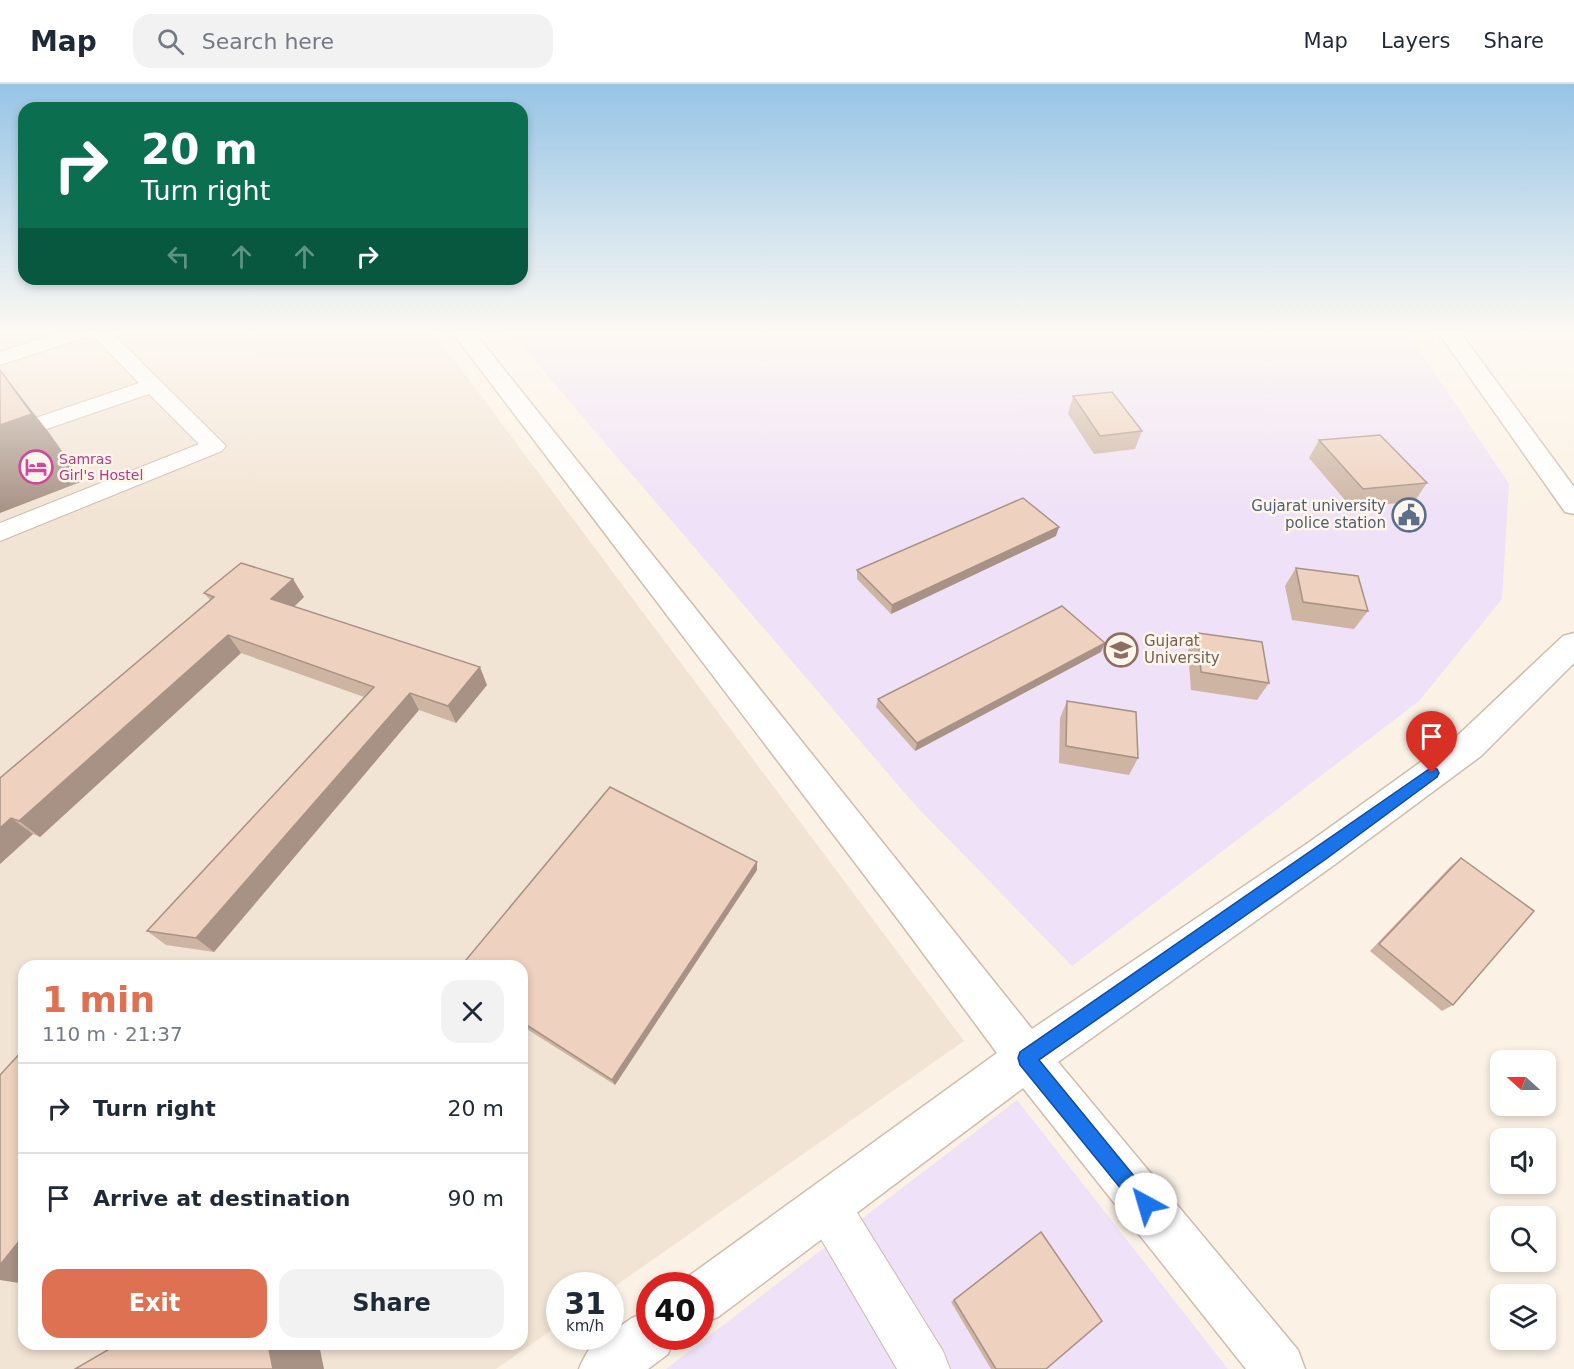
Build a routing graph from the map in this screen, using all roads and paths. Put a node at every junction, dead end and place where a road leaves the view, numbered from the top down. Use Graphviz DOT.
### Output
graph roads {
  1 [pos="133,392"];
  2 [pos="160,392"];
  3 [pos="510,392"];
  4 [pos="1492,392"];
  5 [pos="0,438"];
  6 [pos="1574,506"];
  7 [pos="0,533"];
  8 [pos="1574,644"];
  9 [pos="1027,1058"];
  10 [pos="827,1206"];
  11 [pos="714,1289"];
  12 [pos="636,1346"];
  13 [pos="605,1369"];
  14 [pos="925,1369"];
  15 [pos="1279,1369"];
  1 -- 5 [label="street"];
  2 -- 7 [label="street"];
  3 -- 9 [label="street"];
  4 -- 6 [label="street"];
  8 -- 9 [label="street"];
  9 -- 10 [label="street"];
  9 -- 15 [label="street"];
  10 -- 11 [label="street"];
  10 -- 14 [label="street"];
  12 -- 13 [label="street"];
}
